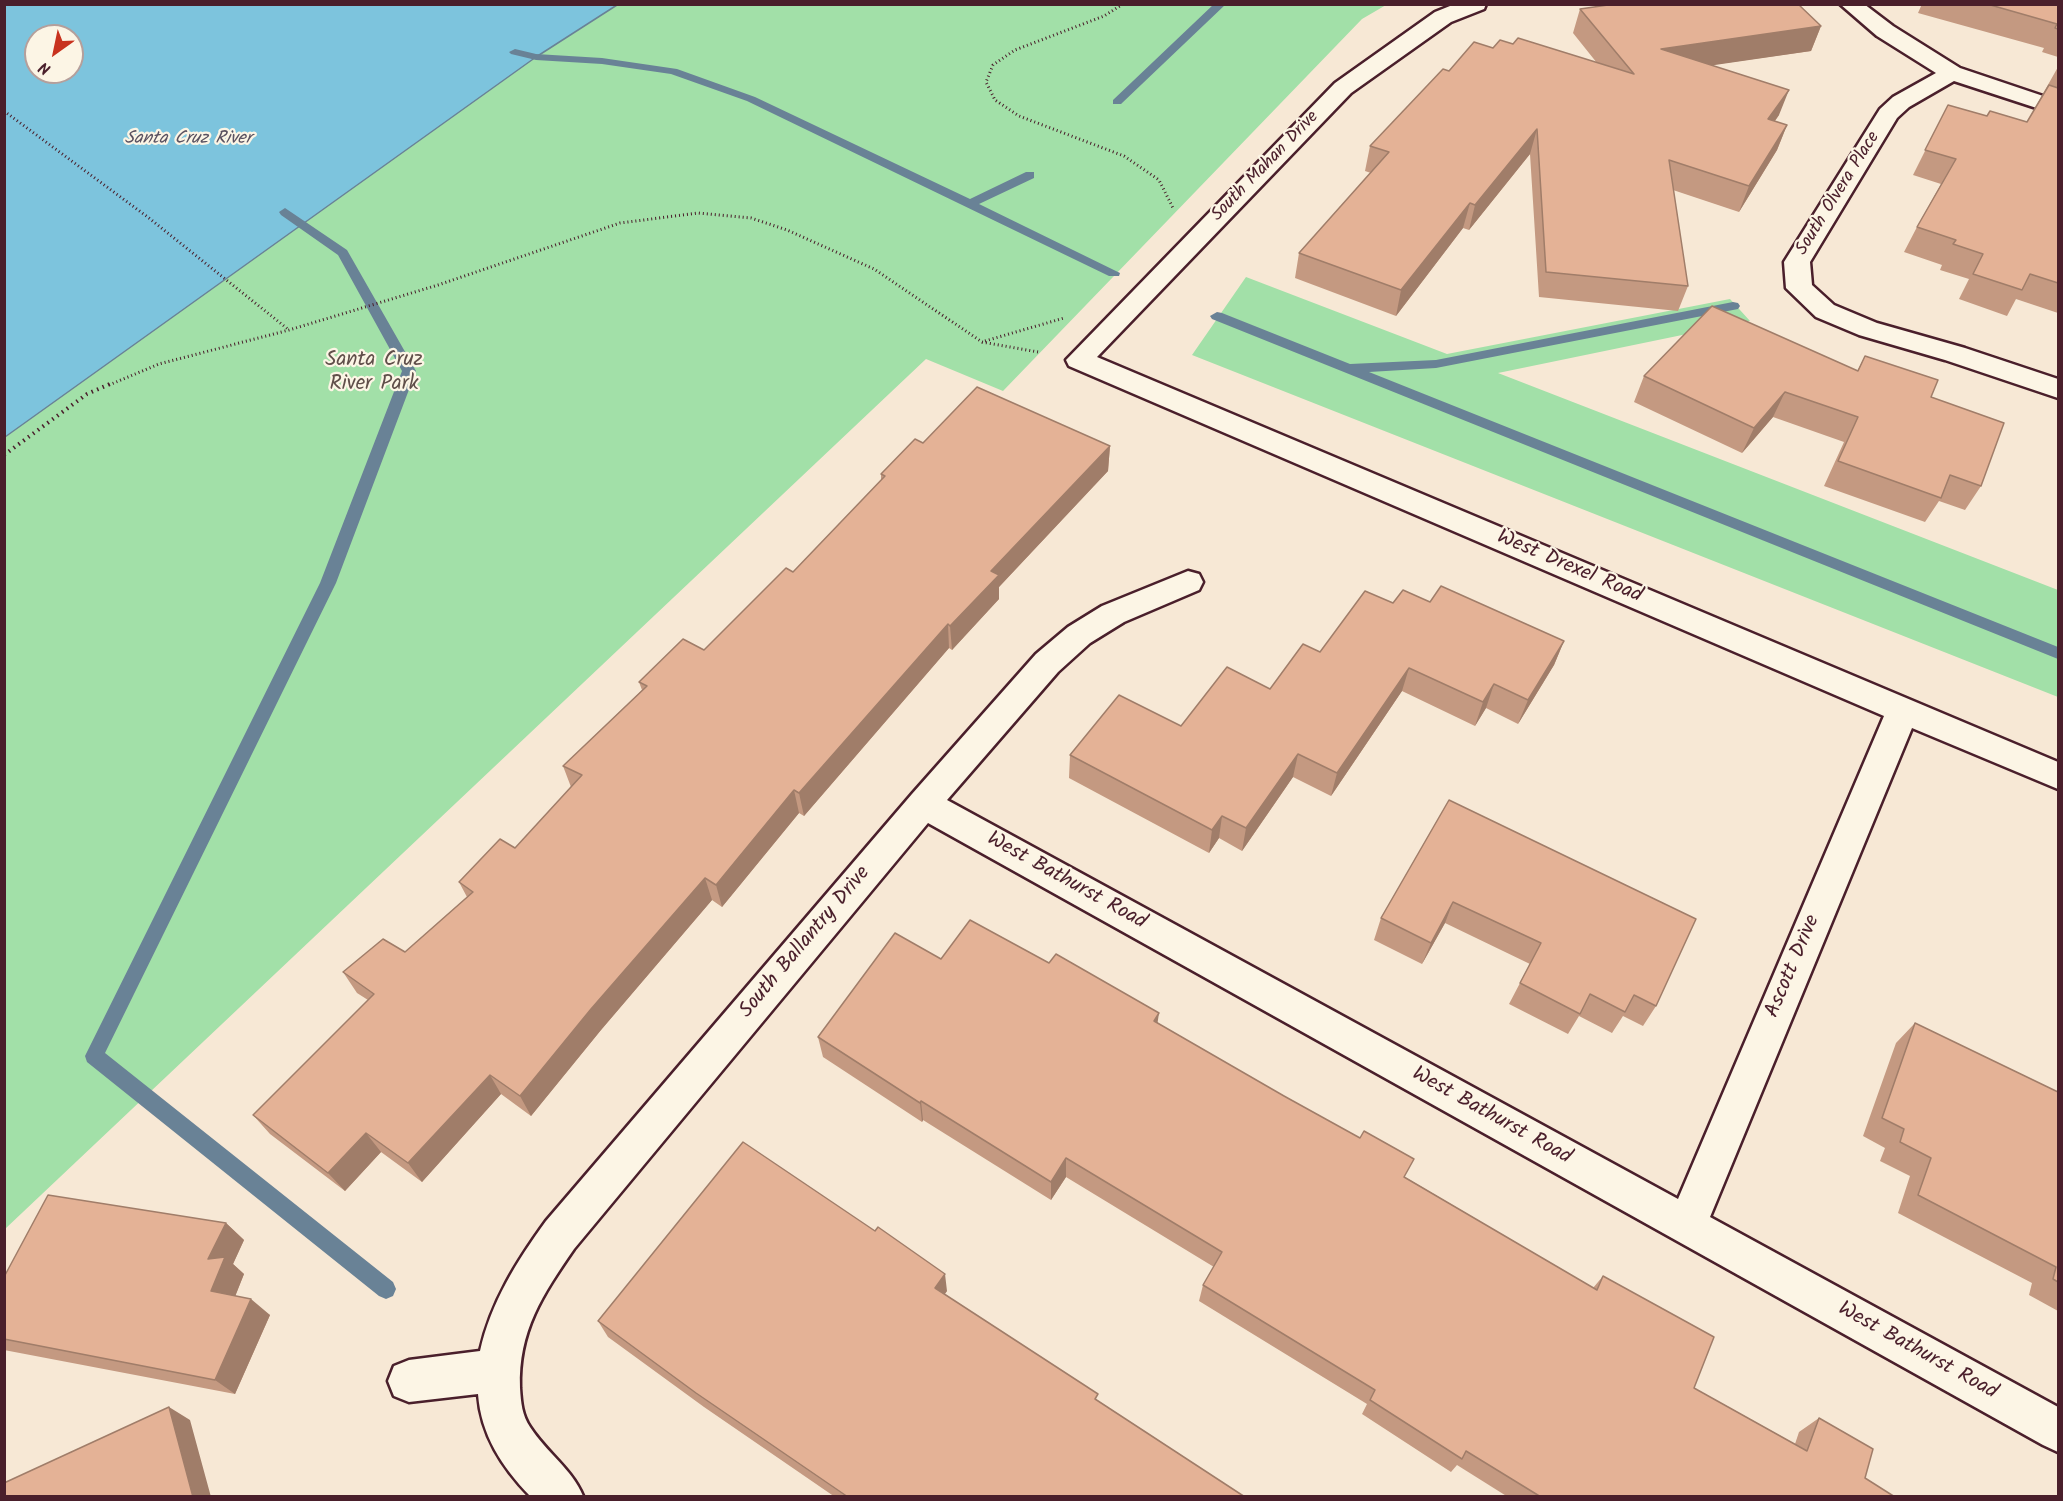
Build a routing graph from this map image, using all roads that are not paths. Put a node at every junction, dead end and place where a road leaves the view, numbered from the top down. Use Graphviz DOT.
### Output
graph roads {
  1 [pos="1476,4"];
  2 [pos="1850,4"];
  3 [pos="1952,73"];
  4 [pos="2058,108"];
  5 [pos="1079,360"];
  6 [pos="2058,389"];
  7 [pos="1188,582"];
  8 [pos="1903,710"];
  9 [pos="2058,776"];
  10 [pos="924,804"];
  11 [pos="1687,1224"];
  12 [pos="497,1370"];
  13 [pos="409,1382"];
  14 [pos="2058,1430"];
  15 [pos="561,1497"];
  1 -- 5 [label="street, South Mahan Drive"];
  2 -- 3 [label="street"];
  3 -- 4 [label="street"];
  3 -- 6 [label="street, South Olvera Place"];
  5 -- 8 [label="street, West Drexel Road"];
  7 -- 10 [label="street, South Ballantry Drive"];
  8 -- 9 [label="street, West Drexel Road"];
  8 -- 11 [label="street, Ascott Drive"];
  10 -- 11 [label="street, West Bathurst Road"];
  10 -- 12 [label="street, South Ballantry Drive"];
  11 -- 14 [label="street, West Bathurst Road"];
  12 -- 13 [label="street"];
  12 -- 15 [label="street, South Ballantry Drive"];
}
